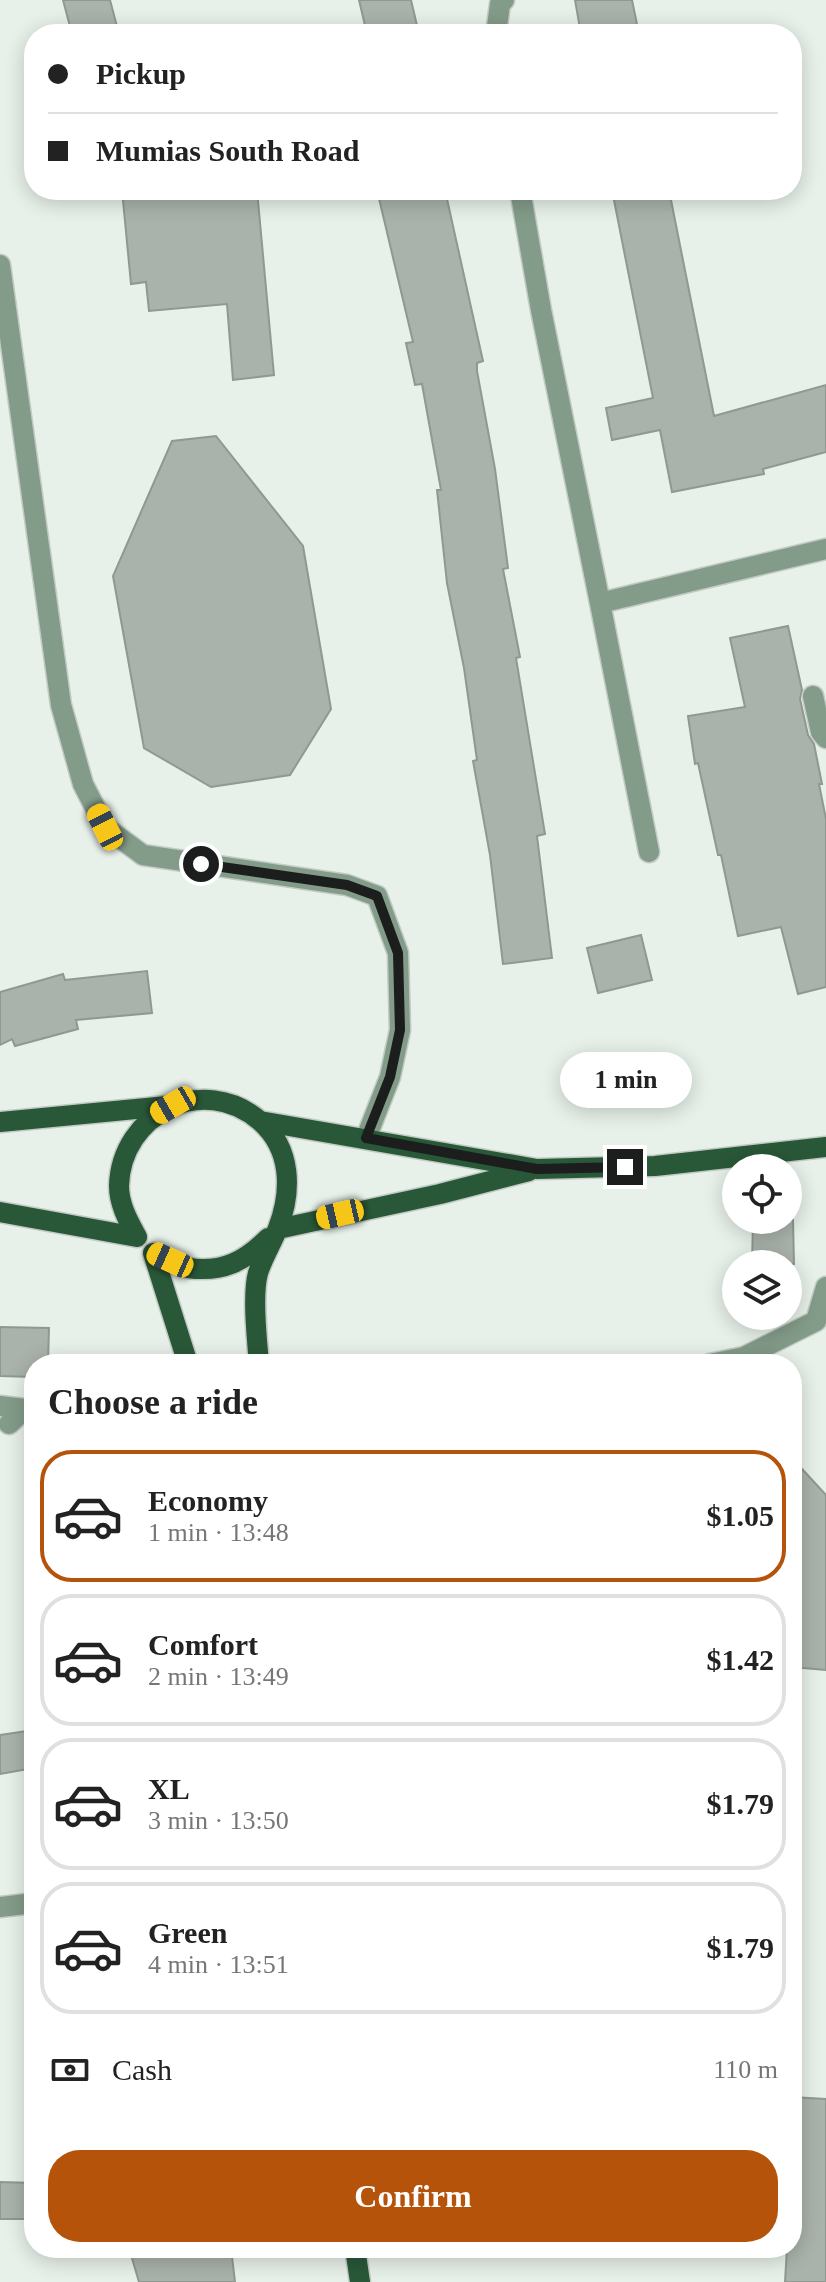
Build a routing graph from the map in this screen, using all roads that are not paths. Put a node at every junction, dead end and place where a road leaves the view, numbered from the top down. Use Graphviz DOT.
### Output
graph roads {
  1 [pos="504,0"];
  2 [pos="497,24"];
  3 [pos="522,200"];
  4 [pos="0,265"];
  5 [pos="826,549"];
  6 [pos="600,603"];
  7 [pos="813,696"];
  8 [pos="826,738"];
  9 [pos="649,852"];
  10 [pos="173,1105"];
  11 [pos="260,1121"];
  12 [pos="0,1122"];
  13 [pos="366,1138"];
  14 [pos="826,1147"];
  15 [pos="537,1169"];
  16 [pos="0,1212"];
  17 [pos="278,1229"];
  18 [pos="137,1237"];
  19 [pos="153,1253"];
  20 [pos="826,1287"];
  21 [pos="185,1354"];
  22 [pos="258,1354"];
  23 [pos="750,1354"];
  24 [pos="24,1904"];
  25 [pos="0,1907"];
  26 [pos="356,2258"];
  27 [pos="360,2282"];
  1 -- 2 [label="street"];
  3 -- 6 [label="street"];
  4 -- 13 [label="street"];
  5 -- 6 [label="street"];
  6 -- 9 [label="street"];
  7 -- 8 [label="street"];
  10 -- 11 [label="main road"];
  10 -- 12 [label="main road"];
  10 -- 18 [label="main road"];
  11 -- 13 [label="main road"];
  11 -- 17 [label="main road"];
  13 -- 15 [label="main road"];
  14 -- 15 [label="main road"];
  15 -- 17 [label="main road"];
  16 -- 18 [label="main road"];
  17 -- 19 [label="main road"];
  17 -- 22 [label="main road"];
  18 -- 19 [label="street"];
  19 -- 21 [label="main road"];
  20 -- 23 [label="street"];
  24 -- 25 [label="street"];
  26 -- 27 [label="main road"];
}
